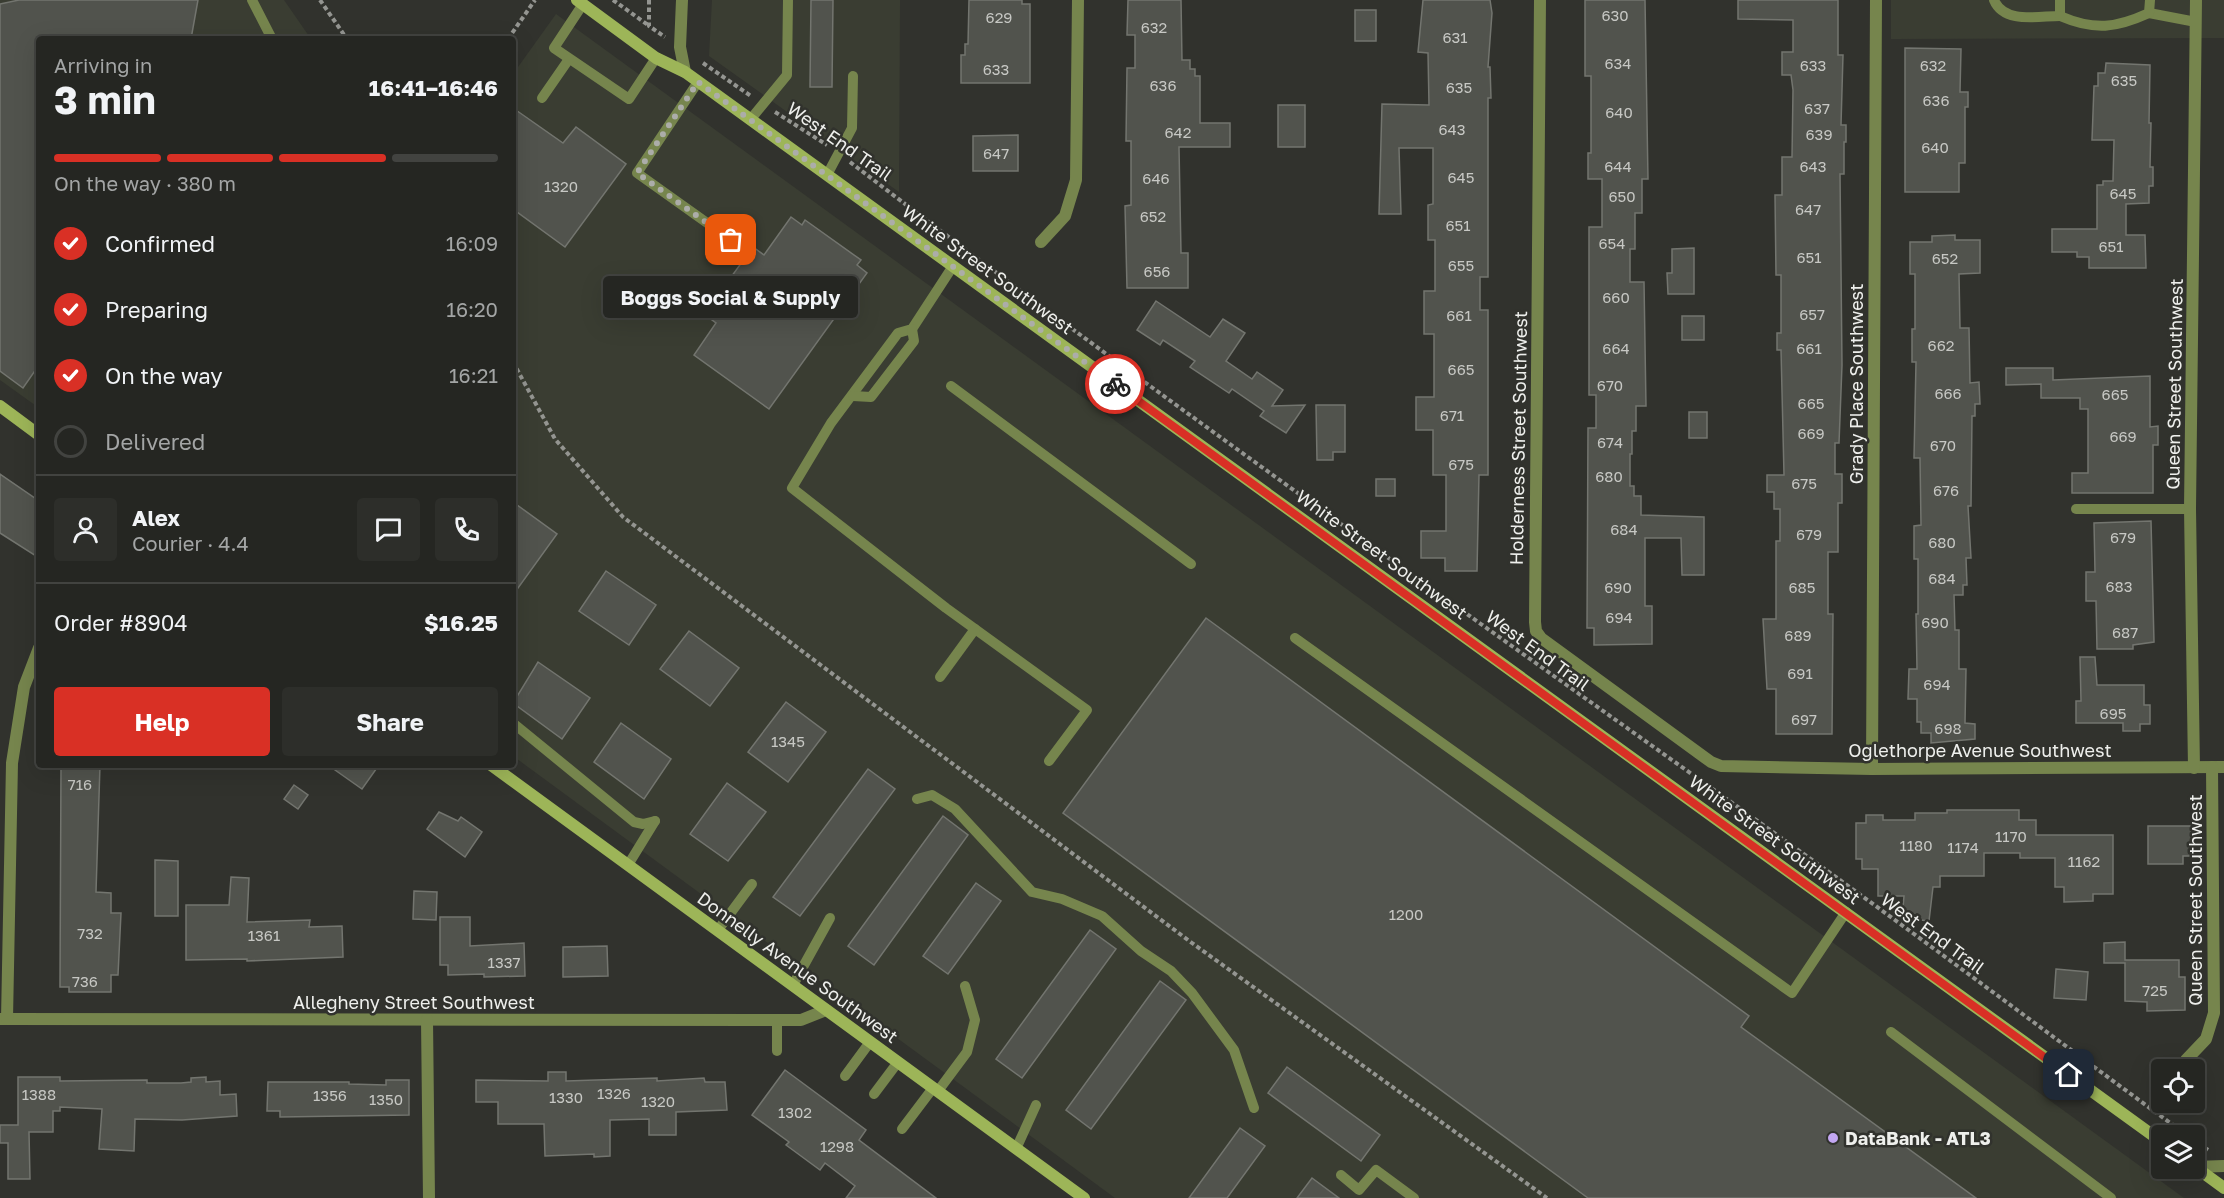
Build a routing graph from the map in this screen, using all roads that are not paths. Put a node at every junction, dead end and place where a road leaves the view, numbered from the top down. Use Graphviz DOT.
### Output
graph roads {
  1 [pos="252,0"];
  2 [pos="682,0"];
  3 [pos="788,0"];
  4 [pos="1078,0"];
  5 [pos="1540,0"];
  6 [pos="1876,0"];
  7 [pos="1994,0"];
  8 [pos="2060,0"];
  9 [pos="2150,0"];
  10 [pos="2196,0"];
  11 [pos="580,2"];
  12 [pos="2149,13"];
  13 [pos="2060,16"];
  14 [pos="2196,22"];
  15 [pos="270,36"];
  16 [pos="656,58"];
  17 [pos="569,59"];
  18 [pos="685,72"];
  19 [pos="853,76"];
  20 [pos="698,82"];
  21 [pos="542,98"];
  22 [pos="750,120"];
  23 [pos="827,175"];
  24 [pos="731,240"];
  25 [pos="1041,242"];
  26 [pos="953,266"];
  27 [pos="912,329"];
  28 [pos="951,386"];
  29 [pos="853,396"];
  30 [pos="0,406"];
  31 [pos="36,433"];
  32 [pos="2076,509"];
  33 [pos="2190,509"];
  34 [pos="1191,564"];
  35 [pos="975,629"];
  36 [pos="1295,638"];
  37 [pos="36,656"];
  38 [pos="940,677"];
  39 [pos="516,725"];
  40 [pos="1049,761"];
  41 [pos="1736,767"];
  42 [pos="2218,767"];
  43 [pos="495,768"];
  44 [pos="2194,768"];
  45 [pos="1872,769"];
  46 [pos="917,799"];
  47 [pos="628,865"];
  48 [pos="752,884"];
  49 [pos="1846,912"];
  50 [pos="830,918"];
  51 [pos="717,930"];
  52 [pos="793,986"];
  53 [pos="965,987"];
  54 [pos="826,1010"];
  55 [pos="4,1019"];
  56 [pos="777,1019"];
  57 [pos="427,1020"];
  58 [pos="1891,1032"];
  59 [pos="870,1042"];
  60 [pos="777,1051"];
  61 [pos="2187,1059"];
  62 [pos="898,1062"];
  63 [pos="845,1076"];
  64 [pos="935,1090"];
  65 [pos="874,1094"];
  66 [pos="1036,1105"];
  67 [pos="1254,1108"];
  68 [pos="902,1129"];
  69 [pos="2151,1134"];
  70 [pos="1016,1149"];
  71 [pos="2224,1166"];
  72 [pos="2205,1167"];
  73 [pos="2205,1174"];
  74 [pos="1341,1175"];
  75 [pos="2224,1188"];
  76 [pos="1081,1197"];
  77 [pos="429,1198"];
  78 [pos="1414,1198"];
  79 [pos="2111,1198"];
  1 -- 15 [label="lane"];
  2 -- 18 [label="street"];
  3 -- 22 [label="lane"];
  4 -- 25 [label="street"];
  5 -- 41 [label="street, Holderness Street Southwest"];
  6 -- 45 [label="street, Grady Place Southwest"];
  7 -- 13 [label="lane"];
  8 -- 13 [label="lane"];
  9 -- 12 [label="lane"];
  10 -- 14 [label="street, Queen Street Southwest"];
  11 -- 16 [label="street, White Street Southwest"];
  11 -- 17 [label="lane"];
  12 -- 13 [label="lane"];
  12 -- 14 [label="lane"];
  14 -- 33 [label="street, Queen Street Southwest"];
  16 -- 17 [label="lane"];
  16 -- 18 [label="street, White Street Southwest"];
  17 -- 21 [label="lane"];
  18 -- 20 [label="street, White Street Southwest"];
  19 -- 23 [label="lane"];
  20 -- 22 [label="street, White Street Southwest"];
  20 -- 24 [label="lane"];
  22 -- 23 [label="street, White Street Southwest"];
  23 -- 26 [label="street, White Street Southwest"];
  26 -- 27 [label="lane"];
  26 -- 49 [label="street, White Street Southwest"];
  27 -- 29 [label="lane"];
  27 -- 29 [label="lane"];
  28 -- 34 [label="lane"];
  29 -- 35 [label="lane"];
  30 -- 31 [label="street"];
  32 -- 33 [label="lane"];
  33 -- 44 [label="street, Queen Street Southwest"];
  35 -- 38 [label="lane"];
  35 -- 40 [label="lane"];
  36 -- 49 [label="lane"];
  37 -- 55 [label="street"];
  39 -- 47 [label="lane"];
  41 -- 45 [label="street, Oglethorpe Avenue Southwest"];
  42 -- 44 [label="street, Oglethorpe Avenue Southwest"];
  42 -- 61 [label="street, Queen Street Southwest"];
  43 -- 47 [label="street, Donnelly Avenue Southwest"];
  44 -- 45 [label="street, Oglethorpe Avenue Southwest"];
  46 -- 67 [label="lane"];
  47 -- 51 [label="street, Donnelly Avenue Southwest"];
  48 -- 51 [label="lane"];
  49 -- 69 [label="street, White Street Southwest"];
  50 -- 52 [label="lane"];
  51 -- 52 [label="street, Donnelly Avenue Southwest"];
  52 -- 54 [label="street, Donnelly Avenue Southwest"];
  53 -- 64 [label="lane"];
  54 -- 56 [label="street, Allegheny Street Southwest"];
  54 -- 59 [label="street, Donnelly Avenue Southwest"];
  55 -- 57 [label="street, Allegheny Street Southwest"];
  56 -- 57 [label="street, Allegheny Street Southwest"];
  56 -- 60 [label="lane"];
  57 -- 77 [label="street"];
  58 -- 79 [label="lane"];
  59 -- 62 [label="street, Donnelly Avenue Southwest"];
  59 -- 63 [label="lane"];
  62 -- 64 [label="street, Donnelly Avenue Southwest"];
  62 -- 65 [label="lane"];
  64 -- 68 [label="lane"];
  64 -- 70 [label="street, Donnelly Avenue Southwest"];
  66 -- 70 [label="lane"];
  70 -- 76 [label="street, Donnelly Avenue Southwest"];
  71 -- 72 [label="street"];
  73 -- 75 [label="street"];
  74 -- 78 [label="lane"];
}
